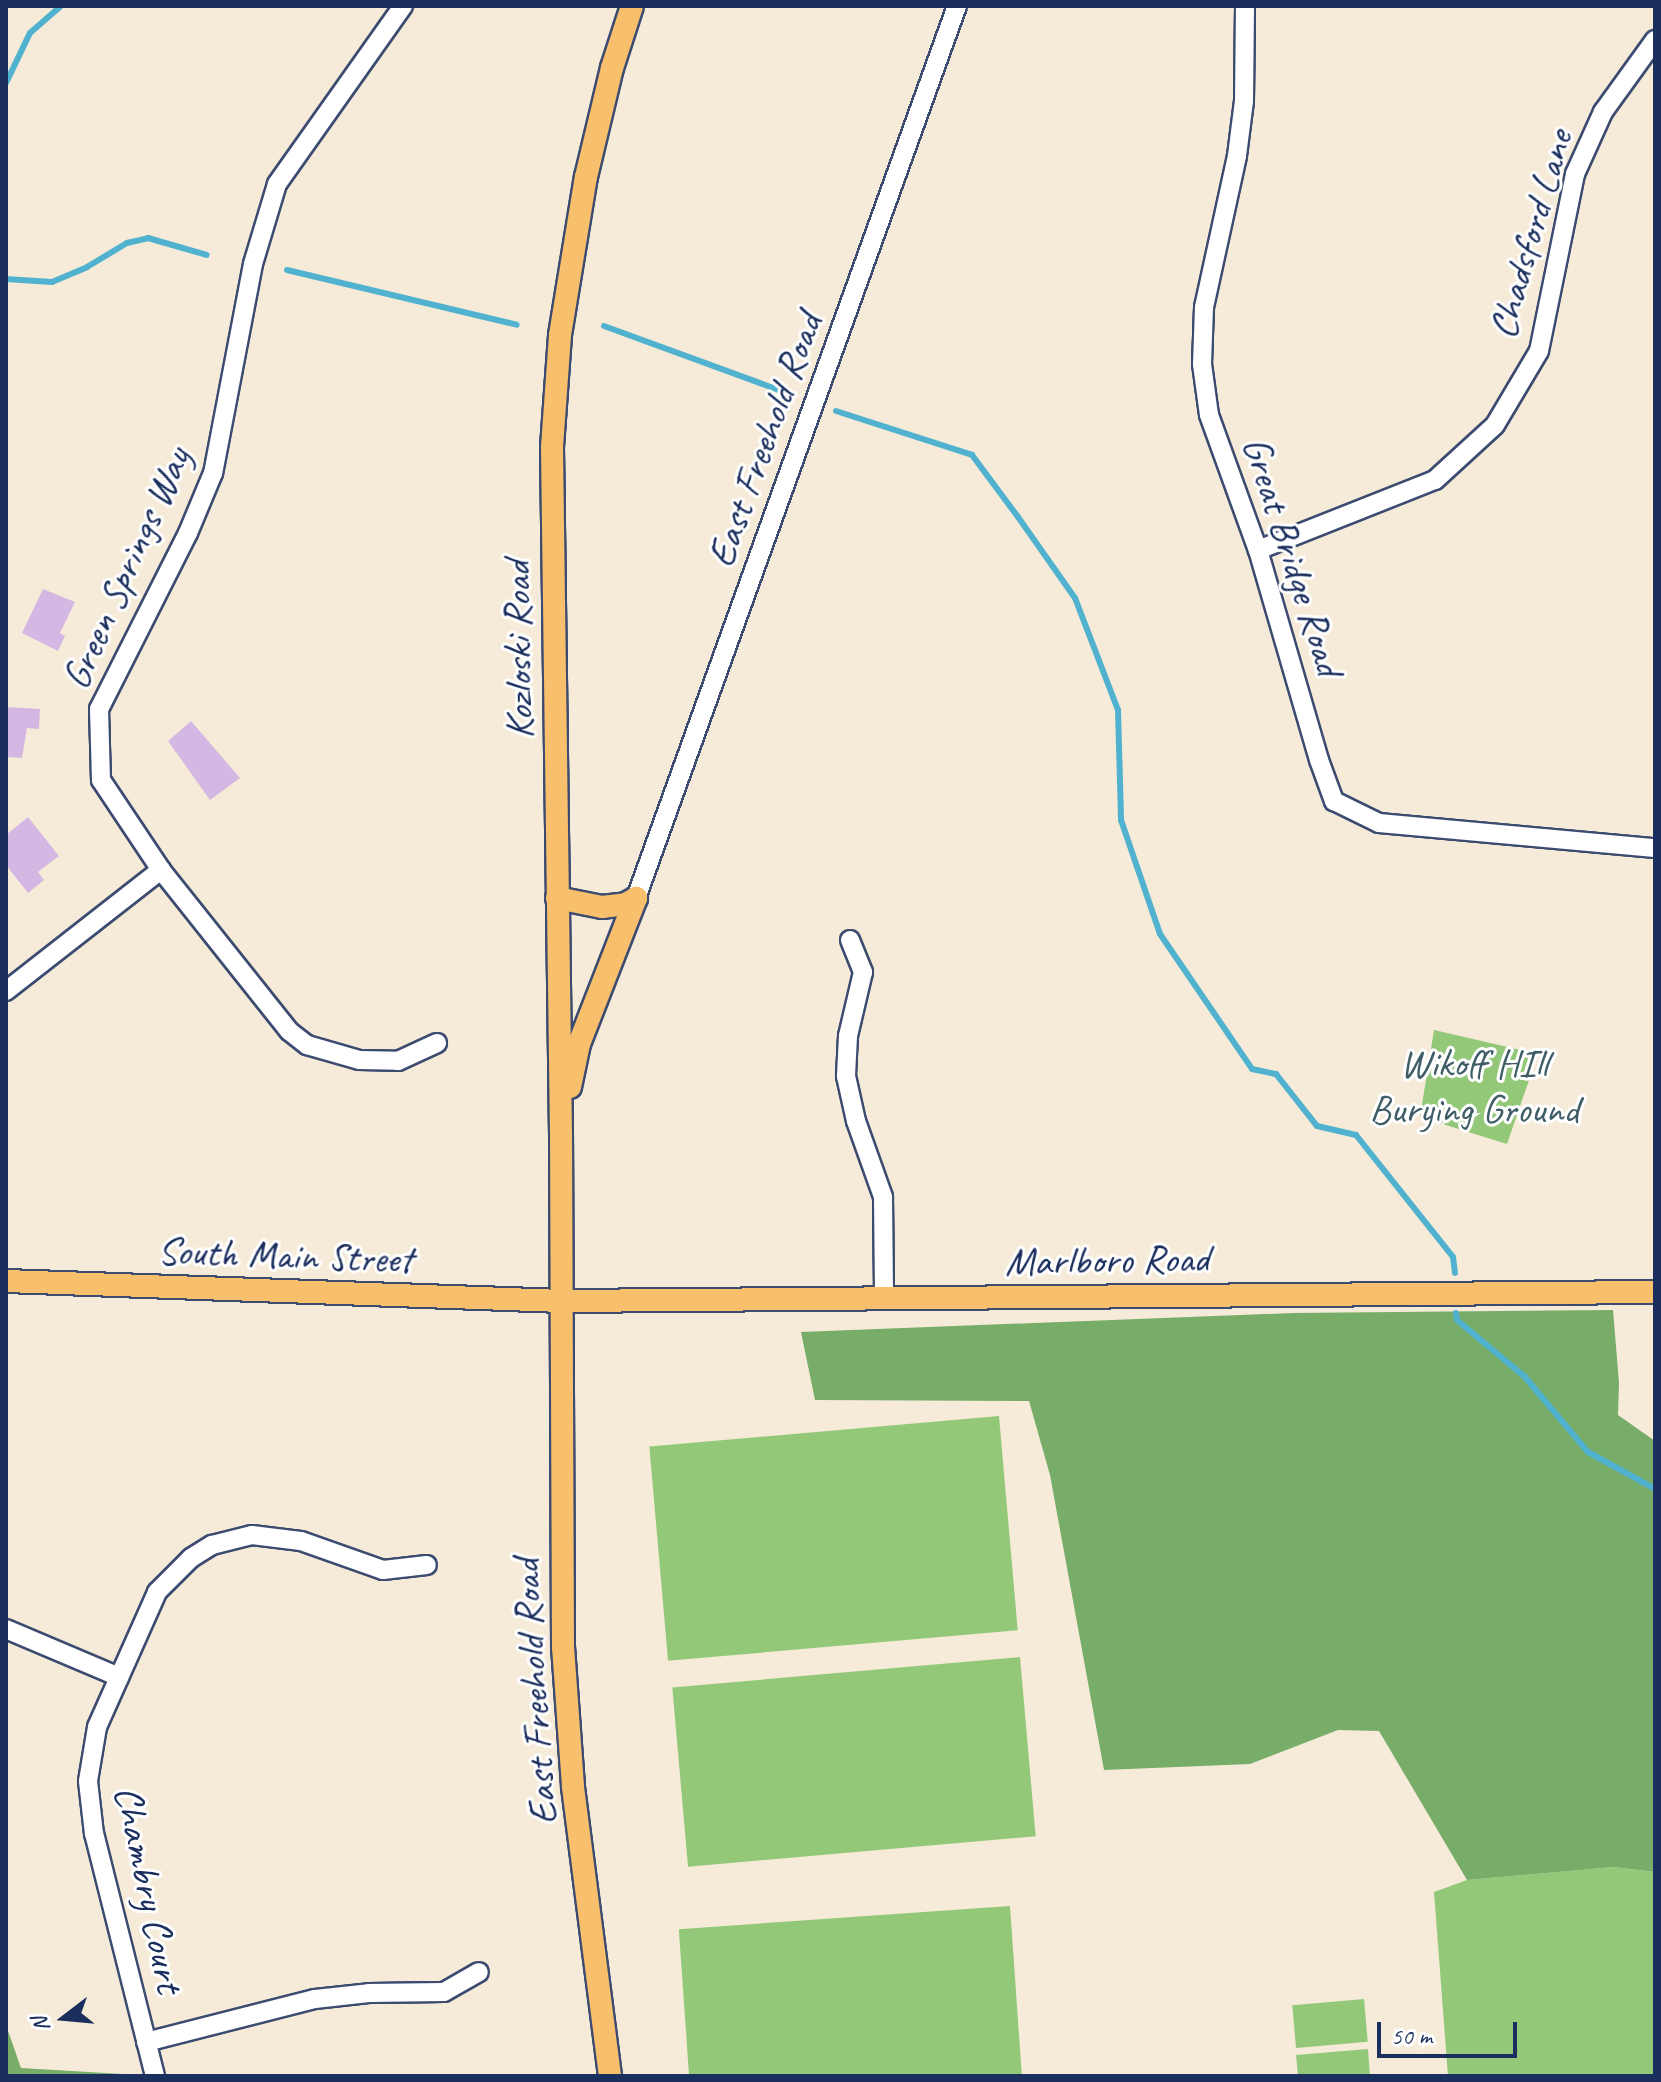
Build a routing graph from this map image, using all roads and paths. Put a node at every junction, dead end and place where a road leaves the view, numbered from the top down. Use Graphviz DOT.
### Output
graph roads {
  1 [pos="403,6"];
  2 [pos="632,6"];
  3 [pos="957,6"];
  4 [pos="1245,6"];
  5 [pos="1655,40"];
  6 [pos="1258,550"];
  7 [pos="1655,848"];
  8 [pos="161,870"];
  9 [pos="557,898"];
  10 [pos="636,898"];
  11 [pos="850,940"];
  12 [pos="6,991"];
  13 [pos="437,1043"];
  14 [pos="561,1135"];
  15 [pos="6,1281"];
  16 [pos="1655,1292"];
  17 [pos="884,1298"];
  18 [pos="561,1301"];
  19 [pos="427,1565"];
  20 [pos="6,1629"];
  21 [pos="119,1677"];
  22 [pos="479,1972"];
  23 [pos="146,2042"];
  24 [pos="155,2076"];
  25 [pos="610,2076"];
  1 -- 8 [label="street, Green Springs Way"];
  2 -- 9 [label="main road, Kozloski Road"];
  3 -- 10 [label="street, East Freehold Road"];
  4 -- 6 [label="street, Great Bridge Road"];
  5 -- 6 [label="street, Chadsford Lane"];
  6 -- 7 [label="street, Great Bridge Road"];
  8 -- 12 [label="street"];
  8 -- 13 [label="street, Green Springs Way"];
  9 -- 10 [label="main road"];
  9 -- 14 [label="main road, Kozloski Road"];
  10 -- 14 [label="main road"];
  11 -- 17 [label="street"];
  14 -- 18 [label="main road, Kozloski Road"];
  15 -- 18 [label="main road, South Main Street"];
  16 -- 17 [label="main road, Marlboro Road"];
  17 -- 18 [label="main road, Marlboro Road"];
  18 -- 25 [label="main road, East Freehold Road"];
  19 -- 21 [label="street, Chambry Court"];
  20 -- 21 [label="street"];
  21 -- 23 [label="street, Chambry Court"];
  22 -- 23 [label="street"];
  23 -- 24 [label="street, Chambry Court"];
}
